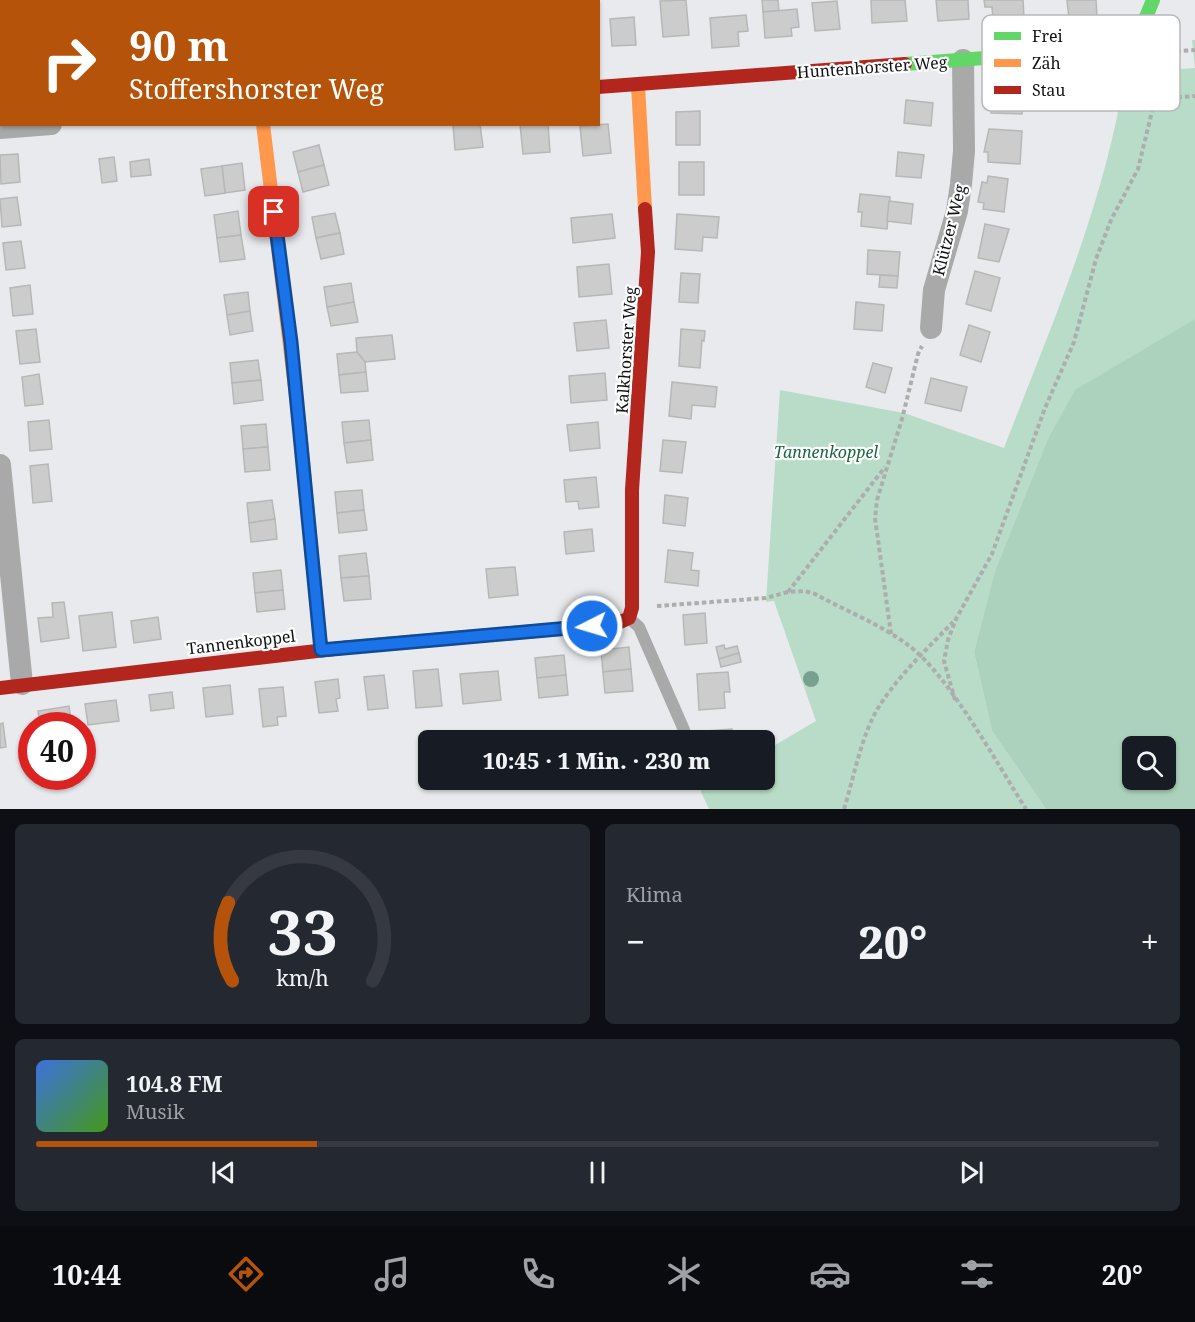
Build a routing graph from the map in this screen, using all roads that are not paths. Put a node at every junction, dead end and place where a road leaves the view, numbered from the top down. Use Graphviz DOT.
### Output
graph roads {
  1 [pos="1153,0"];
  2 [pos="1146,15"];
  3 [pos="982,59"];
  4 [pos="963,60"];
  5 [pos="638,85"];
  6 [pos="600,87"];
  7 [pos="26,126"];
  8 [pos="263,126"];
  9 [pos="0,128"];
  10 [pos="931,328"];
  11 [pos="0,465"];
  12 [pos="630,613"];
  13 [pos="321,650"];
  14 [pos="22,684"];
  15 [pos="0,688"];
  16 [pos="684,730"];
  1 -- 2 [label="street, Huntenhorster Weg"];
  3 -- 4 [label="street, Huntenhorster Weg"];
  4 -- 5 [label="street, Huntenhorster Weg"];
  4 -- 10 [label="street, Klützer Weg"];
  5 -- 6 [label="street, Huntenhorster Weg"];
  5 -- 12 [label="street, Kalkhorster Weg"];
  7 -- 9 [label="street"];
  8 -- 13 [label="street"];
  11 -- 14 [label="street"];
  12 -- 13 [label="street, Tannenkoppel"];
  12 -- 16 [label="lane"];
  13 -- 14 [label="street, Tannenkoppel"];
  14 -- 15 [label="street, Tannenkoppel"];
}
